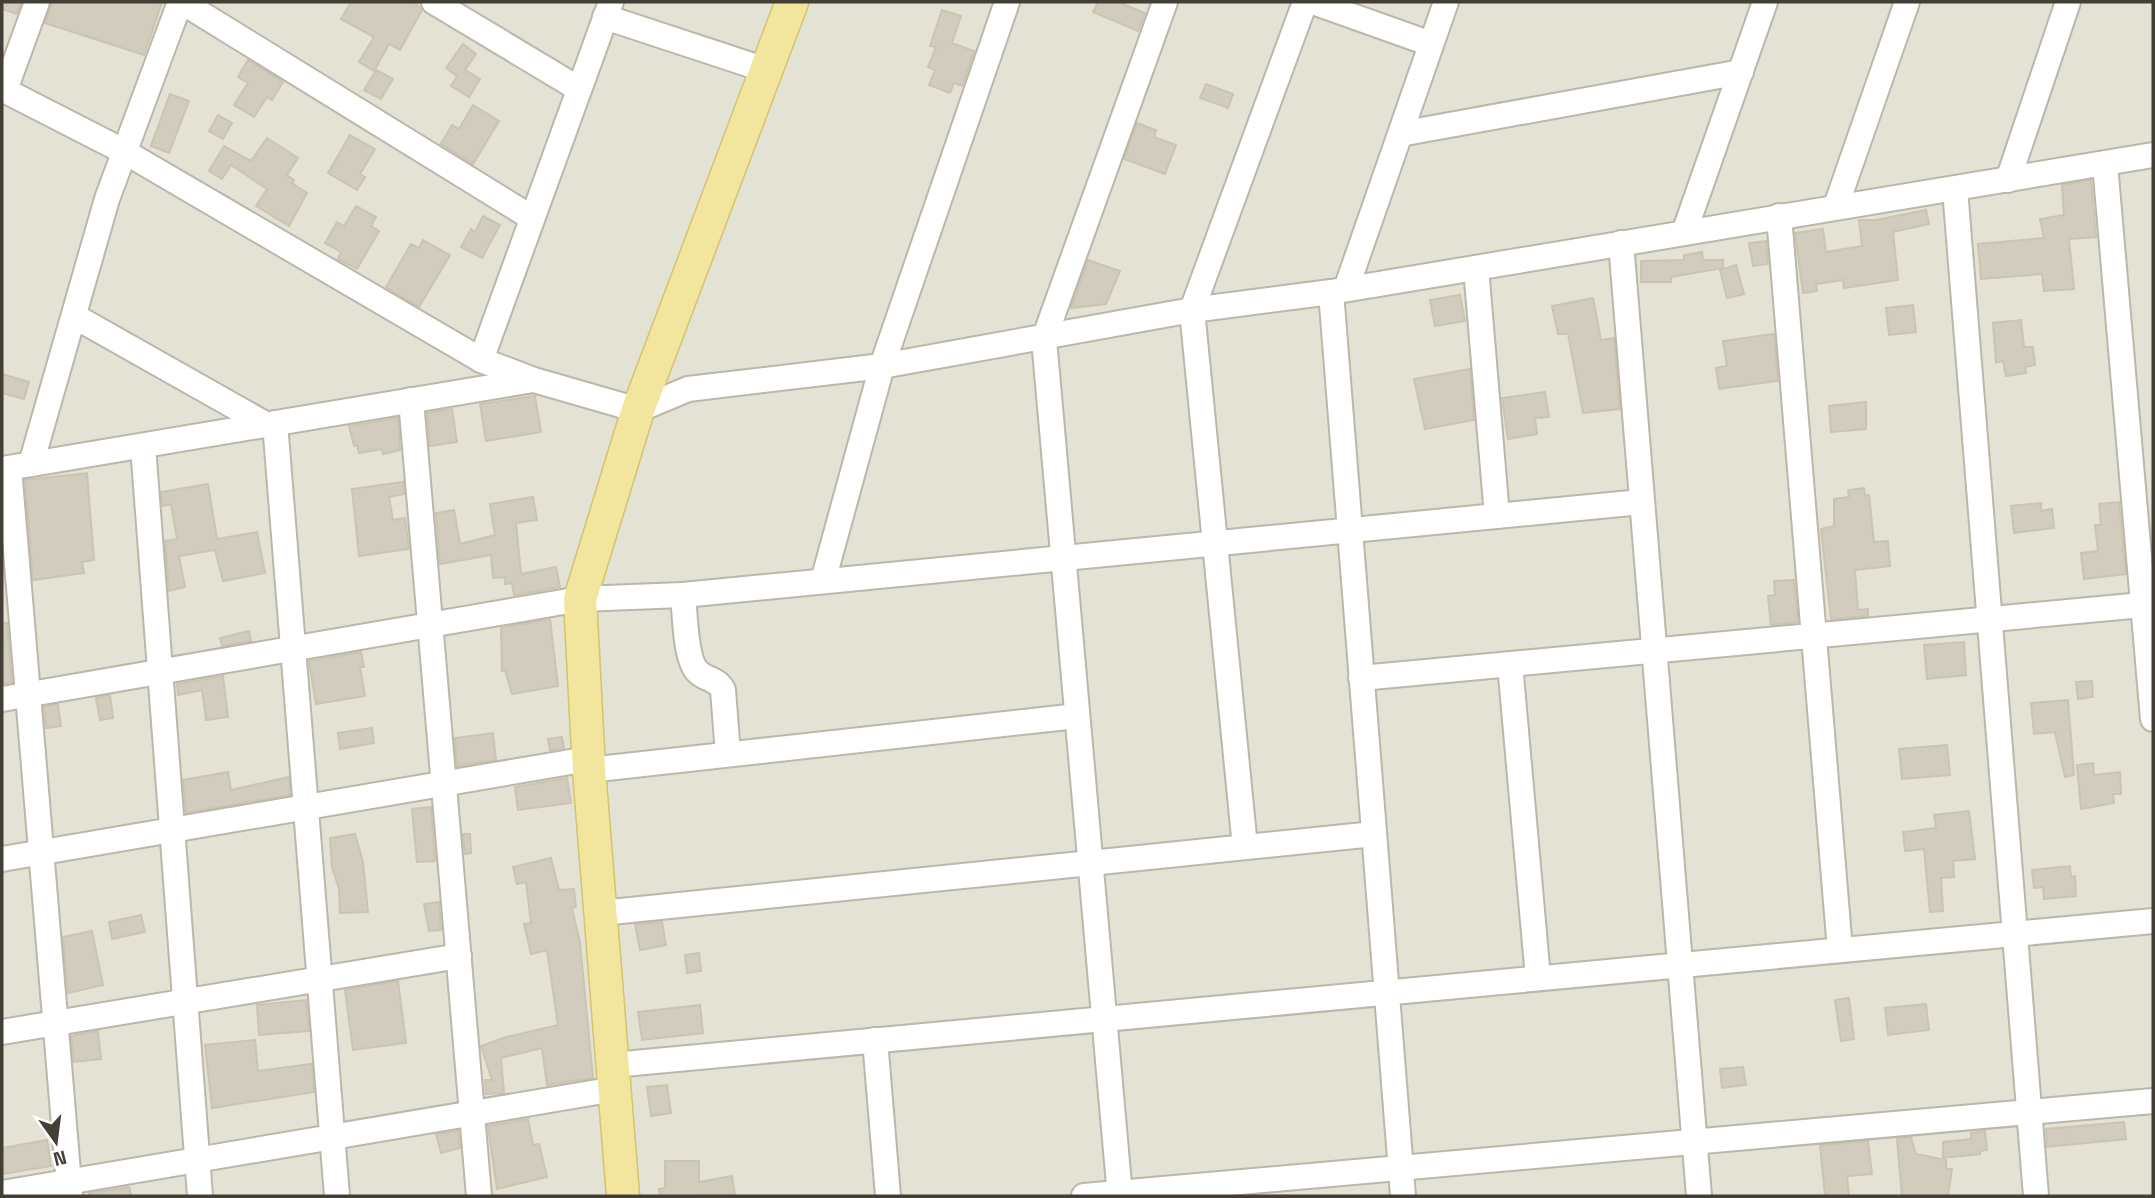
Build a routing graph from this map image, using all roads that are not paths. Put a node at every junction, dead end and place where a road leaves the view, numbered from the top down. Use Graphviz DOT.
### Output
graph roads {
  1 [pos="37,2"];
  2 [pos="181,2"];
  3 [pos="434,2"];
  4 [pos="792,2"];
  5 [pos="1007,2"];
  6 [pos="1165,2"];
  7 [pos="1305,2"];
  8 [pos="1313,2"];
  9 [pos="1446,2"];
  10 [pos="1765,2"];
  11 [pos="1907,2"];
  12 [pos="2068,2"];
  13 [pos="608,10"];
  14 [pos="1431,44"];
  15 [pos="766,70"];
  16 [pos="1741,72"];
  17 [pos="579,89"];
  18 [pos="3,90"];
  19 [pos="1400,134"];
  20 [pos="125,152"];
  21 [pos="2153,155"];
  22 [pos="2105,164"];
  23 [pos="2008,180"];
  24 [pos="1955,189"];
  25 [pos="1836,206"];
  26 [pos="1779,216"];
  27 [pos="532,218"];
  28 [pos="1684,233"];
  29 [pos="1621,243"];
  30 [pos="1476,268"];
  31 [pos="1339,291"];
  32 [pos="1192,310"];
  33 [pos="74,316"];
  34 [pos="1044,339"];
  35 [pos="481,360"];
  36 [pos="882,366"];
  37 [pos="534,380"];
  38 [pos="411,400"];
  39 [pos="638,410"];
  40 [pos="271,424"];
  41 [pos="143,446"];
  42 [pos="14,467"];
  43 [pos="1641,502"];
  44 [pos="1497,516"];
  45 [pos="1350,530"];
  46 [pos="1217,543"];
  47 [pos="1062,558"];
  48 [pos="823,581"];
  49 [pos="683,595"];
  50 [pos="580,599"];
  51 [pos="2148,605"];
  52 [pos="1989,620"];
  53 [pos="430,626"];
  54 [pos="1814,636"];
  55 [pos="293,649"];
  56 [pos="1654,651"];
  57 [pos="1510,664"];
  58 [pos="160,672"];
  59 [pos="1361,678"];
  60 [pos="27,695"];
  61 [pos="2,699"];
  62 [pos="1077,716"];
  63 [pos="2153,719"];
  64 [pos="728,754"];
  65 [pos="589,764"];
  66 [pos="444,783"];
  67 [pos="305,807"];
  68 [pos="172,829"];
  69 [pos="1374,834"];
  70 [pos="1245,847"];
  71 [pos="41,852"];
  72 [pos="2,859"];
  73 [pos="1090,863"];
  74 [pos="601,914"];
  75 [pos="2153,920"];
  76 [pos="2015,934"];
  77 [pos="1840,950"];
  78 [pos="458,956"];
  79 [pos="1679,965"];
  80 [pos="1538,978"];
  81 [pos="319,979"];
  82 [pos="1386,992"];
  83 [pos="185,1001"];
  84 [pos="1104,1019"];
  85 [pos="55,1023"];
  86 [pos="2,1032"];
  87 [pos="876,1040"];
  88 [pos="614,1077"];
  89 [pos="2153,1101"];
  90 [pos="472,1112"];
  91 [pos="2029,1112"];
  92 [pos="332,1136"];
  93 [pos="1694,1142"];
  94 [pos="197,1159"];
  95 [pos="1400,1168"];
  96 [pos="69,1189"];
  97 [pos="2,1194"];
  98 [pos="1120,1195"];
  99 [pos="200,1196"];
  100 [pos="337,1196"];
  101 [pos="479,1196"];
  102 [pos="623,1196"];
  103 [pos="888,1196"];
  104 [pos="1084,1196"];
  105 [pos="1403,1196"];
  106 [pos="1699,1196"];
  107 [pos="2036,1196"];
  1 -- 18 [label="street"];
  2 -- 20 [label="street"];
  2 -- 27 [label="street"];
  3 -- 17 [label="street"];
  4 -- 15 [label="main road"];
  5 -- 36 [label="street"];
  6 -- 34 [label="street"];
  7 -- 32 [label="street"];
  8 -- 14 [label="street"];
  9 -- 14 [label="street"];
  10 -- 16 [label="street"];
  11 -- 25 [label="street"];
  12 -- 23 [label="street"];
  13 -- 15 [label="street"];
  13 -- 17 [label="street"];
  14 -- 19 [label="street"];
  15 -- 39 [label="main road"];
  16 -- 19 [label="street"];
  16 -- 28 [label="street"];
  17 -- 27 [label="street"];
  18 -- 20 [label="street"];
  19 -- 31 [label="street"];
  20 -- 33 [label="street"];
  20 -- 35 [label="street"];
  21 -- 22 [label="street"];
  22 -- 23 [label="street"];
  22 -- 51 [label="street"];
  23 -- 24 [label="street"];
  24 -- 25 [label="street"];
  24 -- 52 [label="street"];
  25 -- 26 [label="street"];
  26 -- 28 [label="street"];
  26 -- 54 [label="street"];
  27 -- 35 [label="street"];
  28 -- 29 [label="street"];
  29 -- 30 [label="street"];
  29 -- 43 [label="street"];
  30 -- 31 [label="street"];
  30 -- 44 [label="street"];
  31 -- 32 [label="street"];
  31 -- 45 [label="street"];
  32 -- 34 [label="street"];
  32 -- 46 [label="street"];
  33 -- 40 [label="street"];
  33 -- 42 [label="street"];
  34 -- 36 [label="street"];
  34 -- 47 [label="street"];
  35 -- 37 [label="street"];
  36 -- 39 [label="street"];
  36 -- 48 [label="street"];
  37 -- 38 [label="street"];
  37 -- 39 [label="street"];
  38 -- 40 [label="street"];
  38 -- 53 [label="street"];
  39 -- 50 [label="main road"];
  40 -- 41 [label="street"];
  40 -- 55 [label="street"];
  41 -- 42 [label="street"];
  41 -- 58 [label="street"];
  42 -- 60 [label="street"];
  43 -- 44 [label="street"];
  43 -- 56 [label="street"];
  44 -- 45 [label="street"];
  45 -- 46 [label="street"];
  45 -- 59 [label="street"];
  46 -- 47 [label="street"];
  46 -- 70 [label="street"];
  47 -- 48 [label="street"];
  47 -- 62 [label="street"];
  48 -- 49 [label="street"];
  49 -- 50 [label="street"];
  49 -- 64 [label="street"];
  50 -- 53 [label="street"];
  50 -- 65 [label="main road"];
  51 -- 52 [label="street"];
  51 -- 63 [label="street"];
  52 -- 54 [label="street"];
  52 -- 76 [label="street"];
  53 -- 55 [label="street"];
  53 -- 66 [label="street"];
  54 -- 56 [label="street"];
  54 -- 77 [label="street"];
  55 -- 58 [label="street"];
  55 -- 67 [label="street"];
  56 -- 57 [label="street"];
  56 -- 79 [label="street"];
  57 -- 59 [label="street"];
  57 -- 80 [label="street"];
  58 -- 60 [label="street"];
  58 -- 68 [label="street"];
  59 -- 69 [label="street"];
  60 -- 61 [label="street"];
  60 -- 71 [label="street"];
  62 -- 64 [label="street"];
  62 -- 73 [label="street"];
  64 -- 65 [label="street"];
  65 -- 66 [label="street"];
  65 -- 74 [label="main road"];
  66 -- 67 [label="street"];
  66 -- 78 [label="street"];
  67 -- 68 [label="street"];
  67 -- 81 [label="street"];
  68 -- 71 [label="street"];
  68 -- 83 [label="street"];
  69 -- 70 [label="street"];
  69 -- 82 [label="street"];
  70 -- 73 [label="street"];
  71 -- 72 [label="street"];
  71 -- 85 [label="street"];
  73 -- 74 [label="street"];
  73 -- 84 [label="street"];
  74 -- 88 [label="main road"];
  75 -- 76 [label="street"];
  76 -- 77 [label="street"];
  76 -- 91 [label="street"];
  77 -- 79 [label="street"];
  78 -- 81 [label="street"];
  78 -- 90 [label="street"];
  79 -- 80 [label="street"];
  79 -- 93 [label="street"];
  80 -- 82 [label="street"];
  81 -- 83 [label="street"];
  81 -- 92 [label="street"];
  82 -- 84 [label="street"];
  82 -- 95 [label="street"];
  83 -- 85 [label="street"];
  83 -- 94 [label="street"];
  84 -- 87 [label="street"];
  84 -- 98 [label="street"];
  85 -- 86 [label="street"];
  85 -- 96 [label="street"];
  87 -- 88 [label="street"];
  87 -- 103 [label="street"];
  88 -- 90 [label="street"];
  88 -- 102 [label="main road"];
  89 -- 91 [label="street"];
  90 -- 92 [label="street"];
  90 -- 101 [label="street"];
  91 -- 93 [label="street"];
  91 -- 107 [label="street"];
  92 -- 94 [label="street"];
  92 -- 100 [label="street"];
  93 -- 95 [label="street"];
  93 -- 106 [label="street"];
  94 -- 96 [label="street"];
  94 -- 99 [label="street"];
  95 -- 98 [label="street"];
  95 -- 105 [label="street"];
  96 -- 97 [label="street"];
  98 -- 104 [label="street"];
}
